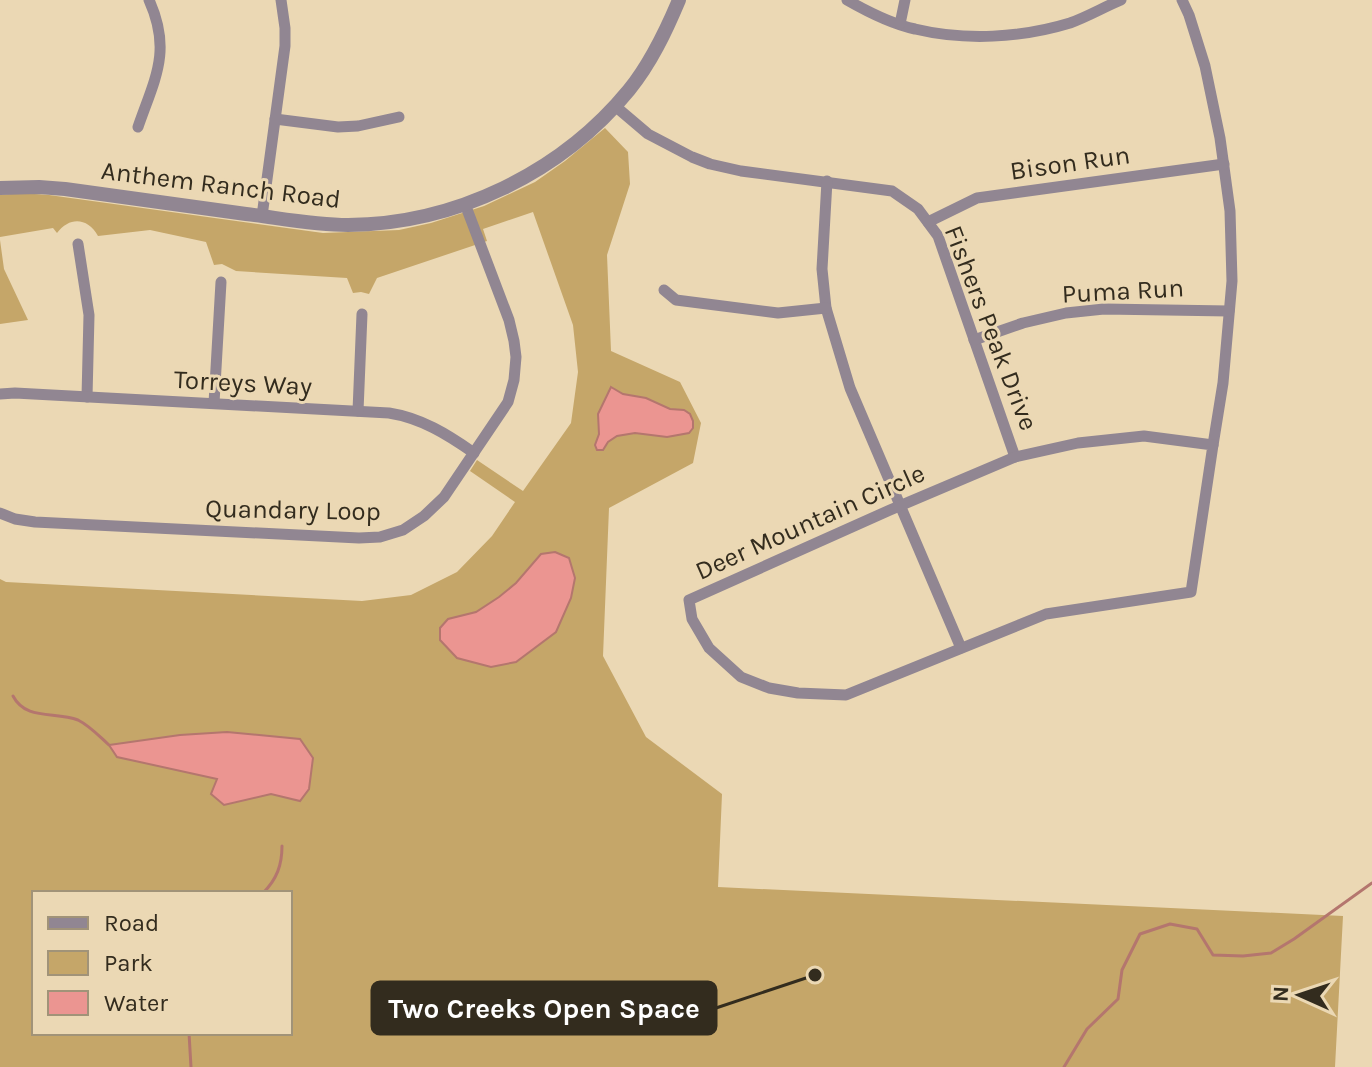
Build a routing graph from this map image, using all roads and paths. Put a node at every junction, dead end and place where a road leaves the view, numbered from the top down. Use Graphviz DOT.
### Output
graph roads {
  1 [pos="149,0"];
  2 [pos="281,0"];
  3 [pos="679,0"];
  4 [pos="847,0"];
  5 [pos="905,0"];
  6 [pos="1121,0"];
  7 [pos="1182,0"];
  8 [pos="900,24"];
  9 [pos="615,106"];
  10 [pos="399,117"];
  11 [pos="275,119"];
  12 [pos="138,127"];
  13 [pos="1224,164"];
  14 [pos="827,181"];
  15 [pos="0,188"];
  16 [pos="465,204"];
  17 [pos="262,216"];
  18 [pos="928,222"];
  19 [pos="78,244"];
  20 [pos="221,282"];
  21 [pos="664,290"];
  22 [pos="826,308"];
  23 [pos="1229,311"];
  24 [pos="362,314"];
  25 [pos="974,340"];
  26 [pos="0,394"];
  27 [pos="87,397"];
  28 [pos="214,403"];
  29 [pos="358,411"];
  30 [pos="1213,445"];
  31 [pos="474,453"];
  32 [pos="1015,457"];
  33 [pos="899,506"];
  34 [pos="0,513"];
  35 [pos="961,648"];
  1 -- 12 [label="street"];
  2 -- 11 [label="street"];
  3 -- 9 [label="street, Anthem Ranch Road"];
  4 -- 8 [label="street"];
  5 -- 8 [label="street"];
  6 -- 8 [label="street"];
  7 -- 13 [label="street"];
  9 -- 14 [label="street, Fishers Peak Drive"];
  9 -- 16 [label="street, Anthem Ranch Road"];
  10 -- 11 [label="street"];
  11 -- 17 [label="street"];
  13 -- 18 [label="street, Bison Run"];
  13 -- 23 [label="street"];
  14 -- 18 [label="street, Fishers Peak Drive"];
  14 -- 22 [label="street"];
  15 -- 17 [label="street, Anthem Ranch Road"];
  16 -- 17 [label="street, Anthem Ranch Road"];
  16 -- 31 [label="street, Quandary Loop"];
  18 -- 25 [label="street, Fishers Peak Drive"];
  19 -- 27 [label="street"];
  20 -- 28 [label="street"];
  21 -- 22 [label="street"];
  22 -- 33 [label="street"];
  23 -- 25 [label="street, Puma Run"];
  23 -- 30 [label="street"];
  24 -- 29 [label="street"];
  25 -- 32 [label="street, Fishers Peak Drive"];
  26 -- 27 [label="street, Torreys Way"];
  27 -- 28 [label="street, Torreys Way"];
  28 -- 29 [label="street, Torreys Way"];
  29 -- 31 [label="street, Torreys Way"];
  30 -- 32 [label="street, Deer Mountain Circle"];
  30 -- 35 [label="street, Deer Mountain Circle"];
  31 -- 34 [label="street, Quandary Loop"];
  32 -- 33 [label="street, Deer Mountain Circle"];
  33 -- 35 [label="street"];
  33 -- 35 [label="street, Deer Mountain Circle"];
}
